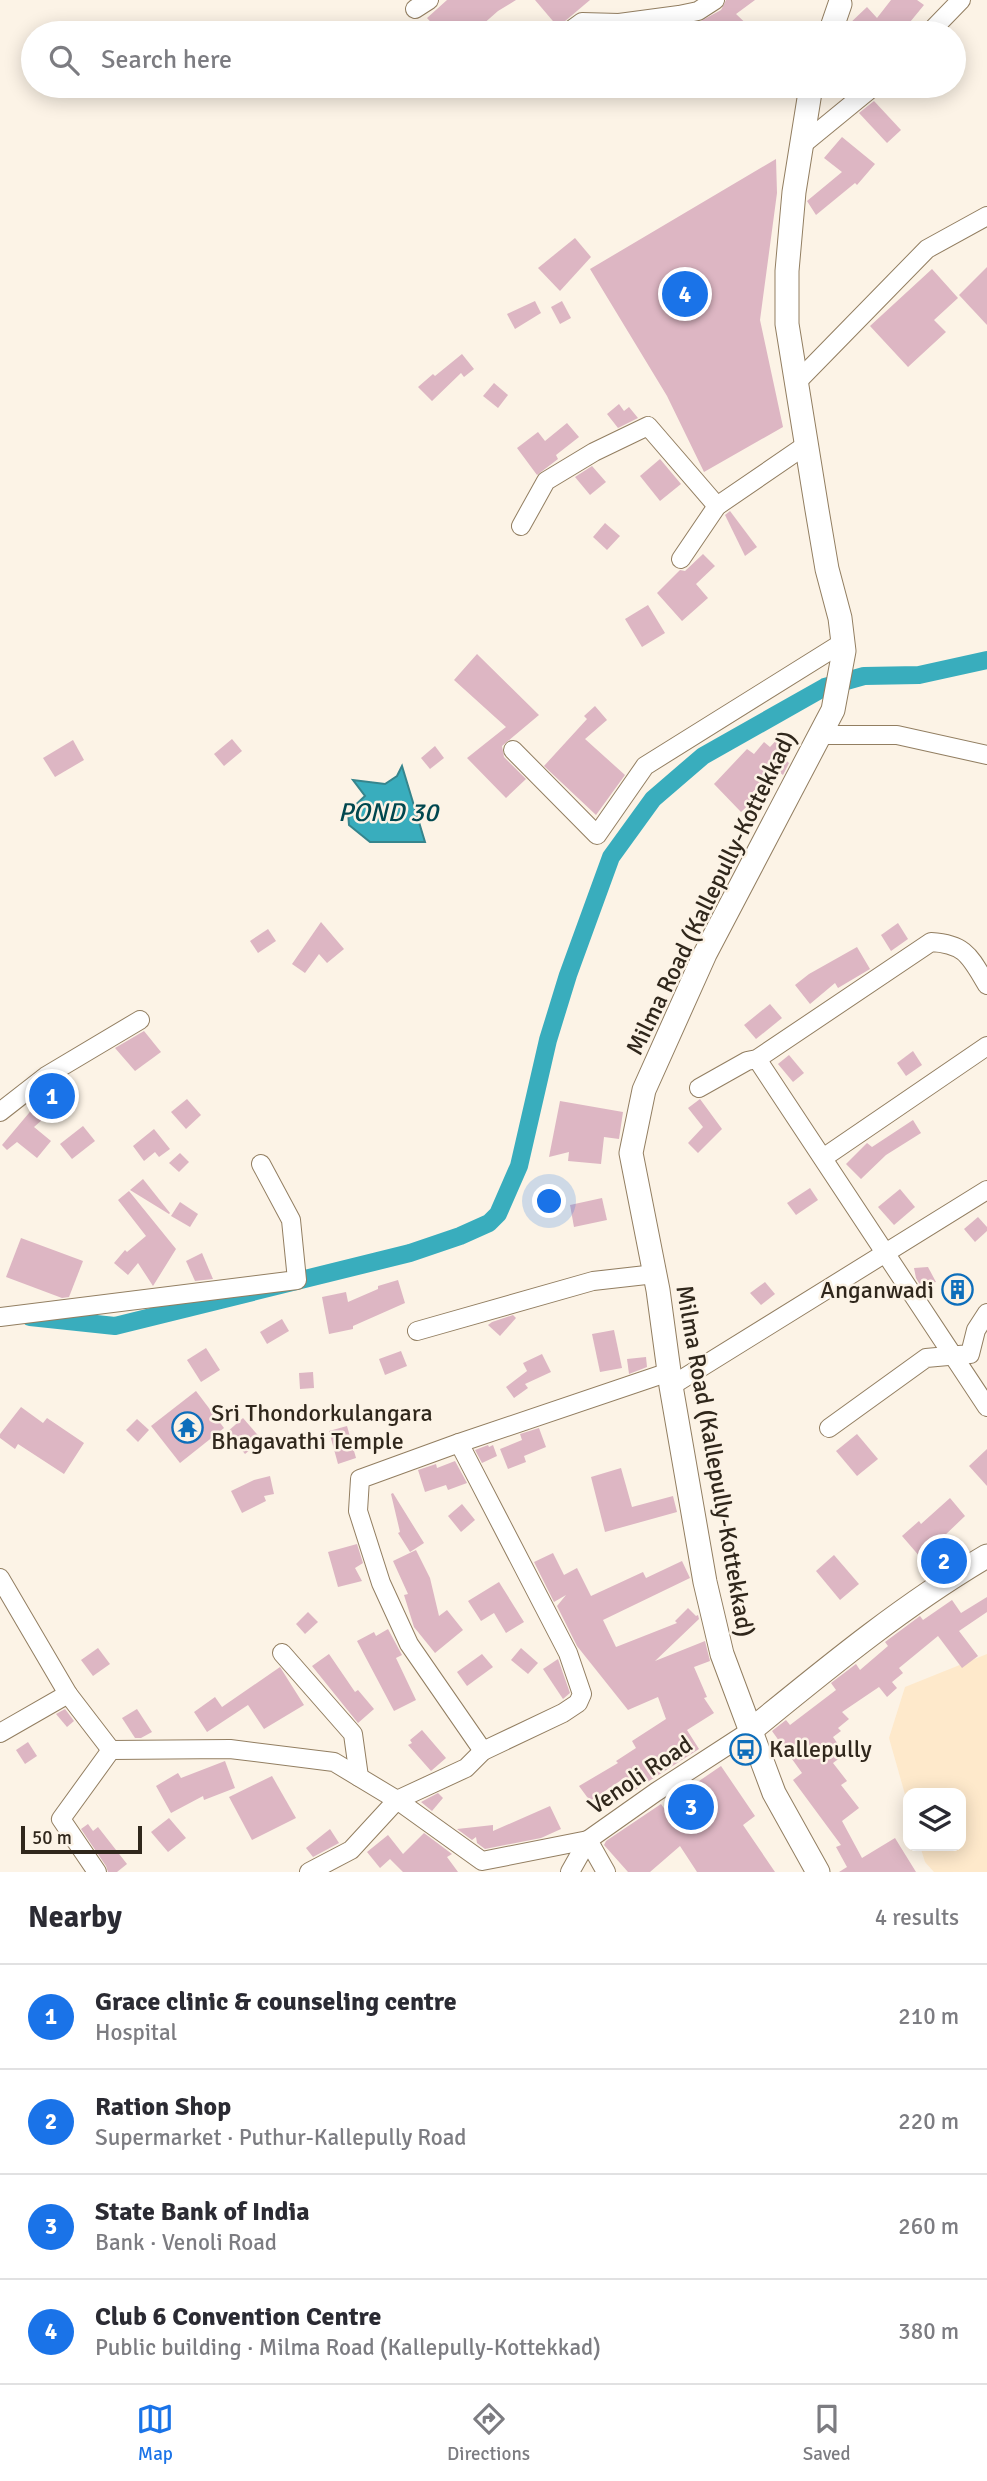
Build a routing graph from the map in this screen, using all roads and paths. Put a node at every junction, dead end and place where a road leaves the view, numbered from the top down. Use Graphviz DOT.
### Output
graph roads {
  1 [pos="715,0"];
  2 [pos="961,0"];
  3 [pos="843,1"];
  4 [pos="633,21"];
  5 [pos="835,21"];
  6 [pos="941,21"];
  7 [pos="809,98"];
  8 [pos="859,98"];
  9 [pos="802,145"];
  10 [pos="987,216"];
  11 [pos="796,383"];
  12 [pos="806,445"];
  13 [pos="717,506"];
  14 [pos="521,526"];
  15 [pos="681,559"];
  16 [pos="843,647"];
  17 [pos="818,735"];
  18 [pos="513,750"];
  19 [pos="987,755"];
  20 [pos="987,985"];
  21 [pos="140,1020"];
  22 [pos="987,1046"];
  23 [pos="757,1059"];
  24 [pos="699,1088"];
  25 [pos="0,1112"];
  26 [pos="823,1158"];
  27 [pos="261,1164"];
  28 [pos="987,1190"];
  29 [pos="884,1254"];
  30 [pos="655,1274"];
  31 [pos="987,1313"];
  32 [pos="0,1317"];
  33 [pos="416,1331"];
  34 [pos="952,1355"];
  35 [pos="670,1379"];
  36 [pos="987,1407"];
  37 [pos="829,1428"];
  38 [pos="460,1443"];
  39 [pos="987,1556"];
  40 [pos="0,1578"];
  41 [pos="282,1653"];
  42 [pos="68,1694"];
  43 [pos="750,1731"];
  44 [pos="0,1733"];
  45 [pos="111,1751"];
  46 [pos="483,1751"];
  47 [pos="359,1777"];
  48 [pos="397,1801"];
  49 [pos="588,1840"];
  50 [pos="97,1872"];
  51 [pos="309,1872"];
  52 [pos="570,1872"];
  53 [pos="606,1872"];
  54 [pos="818,1872"];
  1 -- 4 [label="street"];
  2 -- 6 [label="street"];
  3 -- 5 [label="main road"];
  7 -- 9 [label="main road, Milma Road (Kallepully-Kottekkad)"];
  8 -- 9 [label="street"];
  9 -- 11 [label="main road, Milma Road (Kallepully-Kottekkad)"];
  10 -- 11 [label="street"];
  11 -- 12 [label="main road, Milma Road (Kallepully-Kottekkad)"];
  12 -- 13 [label="street"];
  12 -- 16 [label="main road, Milma Road (Kallepully-Kottekkad)"];
  13 -- 14 [label="street"];
  13 -- 15 [label="street"];
  16 -- 17 [label="main road, Milma Road (Kallepully-Kottekkad)"];
  16 -- 18 [label="street"];
  17 -- 19 [label="street"];
  17 -- 30 [label="main road, Milma Road (Kallepully-Kottekkad)"];
  20 -- 23 [label="street"];
  21 -- 25 [label="street"];
  22 -- 26 [label="street"];
  23 -- 24 [label="street"];
  23 -- 26 [label="street"];
  26 -- 29 [label="street"];
  27 -- 32 [label="street"];
  28 -- 29 [label="street"];
  29 -- 34 [label="street"];
  29 -- 35 [label="street"];
  30 -- 33 [label="street"];
  30 -- 35 [label="main road, Milma Road (Kallepully-Kottekkad)"];
  31 -- 34 [label="street"];
  34 -- 36 [label="street"];
  34 -- 37 [label="street"];
  35 -- 38 [label="street"];
  35 -- 43 [label="main road, Milma Road (Kallepully-Kottekkad)"];
  38 -- 46 [label="street"];
  38 -- 46 [label="street"];
  39 -- 43 [label="main road"];
  40 -- 42 [label="street"];
  41 -- 47 [label="street"];
  42 -- 44 [label="street"];
  42 -- 45 [label="street"];
  43 -- 49 [label="street, Venoli Road"];
  43 -- 54 [label="main road, Milma Road (Kallepully-Kottekkad)"];
  45 -- 47 [label="street"];
  45 -- 50 [label="street"];
  46 -- 48 [label="street"];
  47 -- 48 [label="street"];
  48 -- 49 [label="street"];
  48 -- 51 [label="street"];
  49 -- 52 [label="street, Venoli Road"];
  49 -- 53 [label="street"];
}
